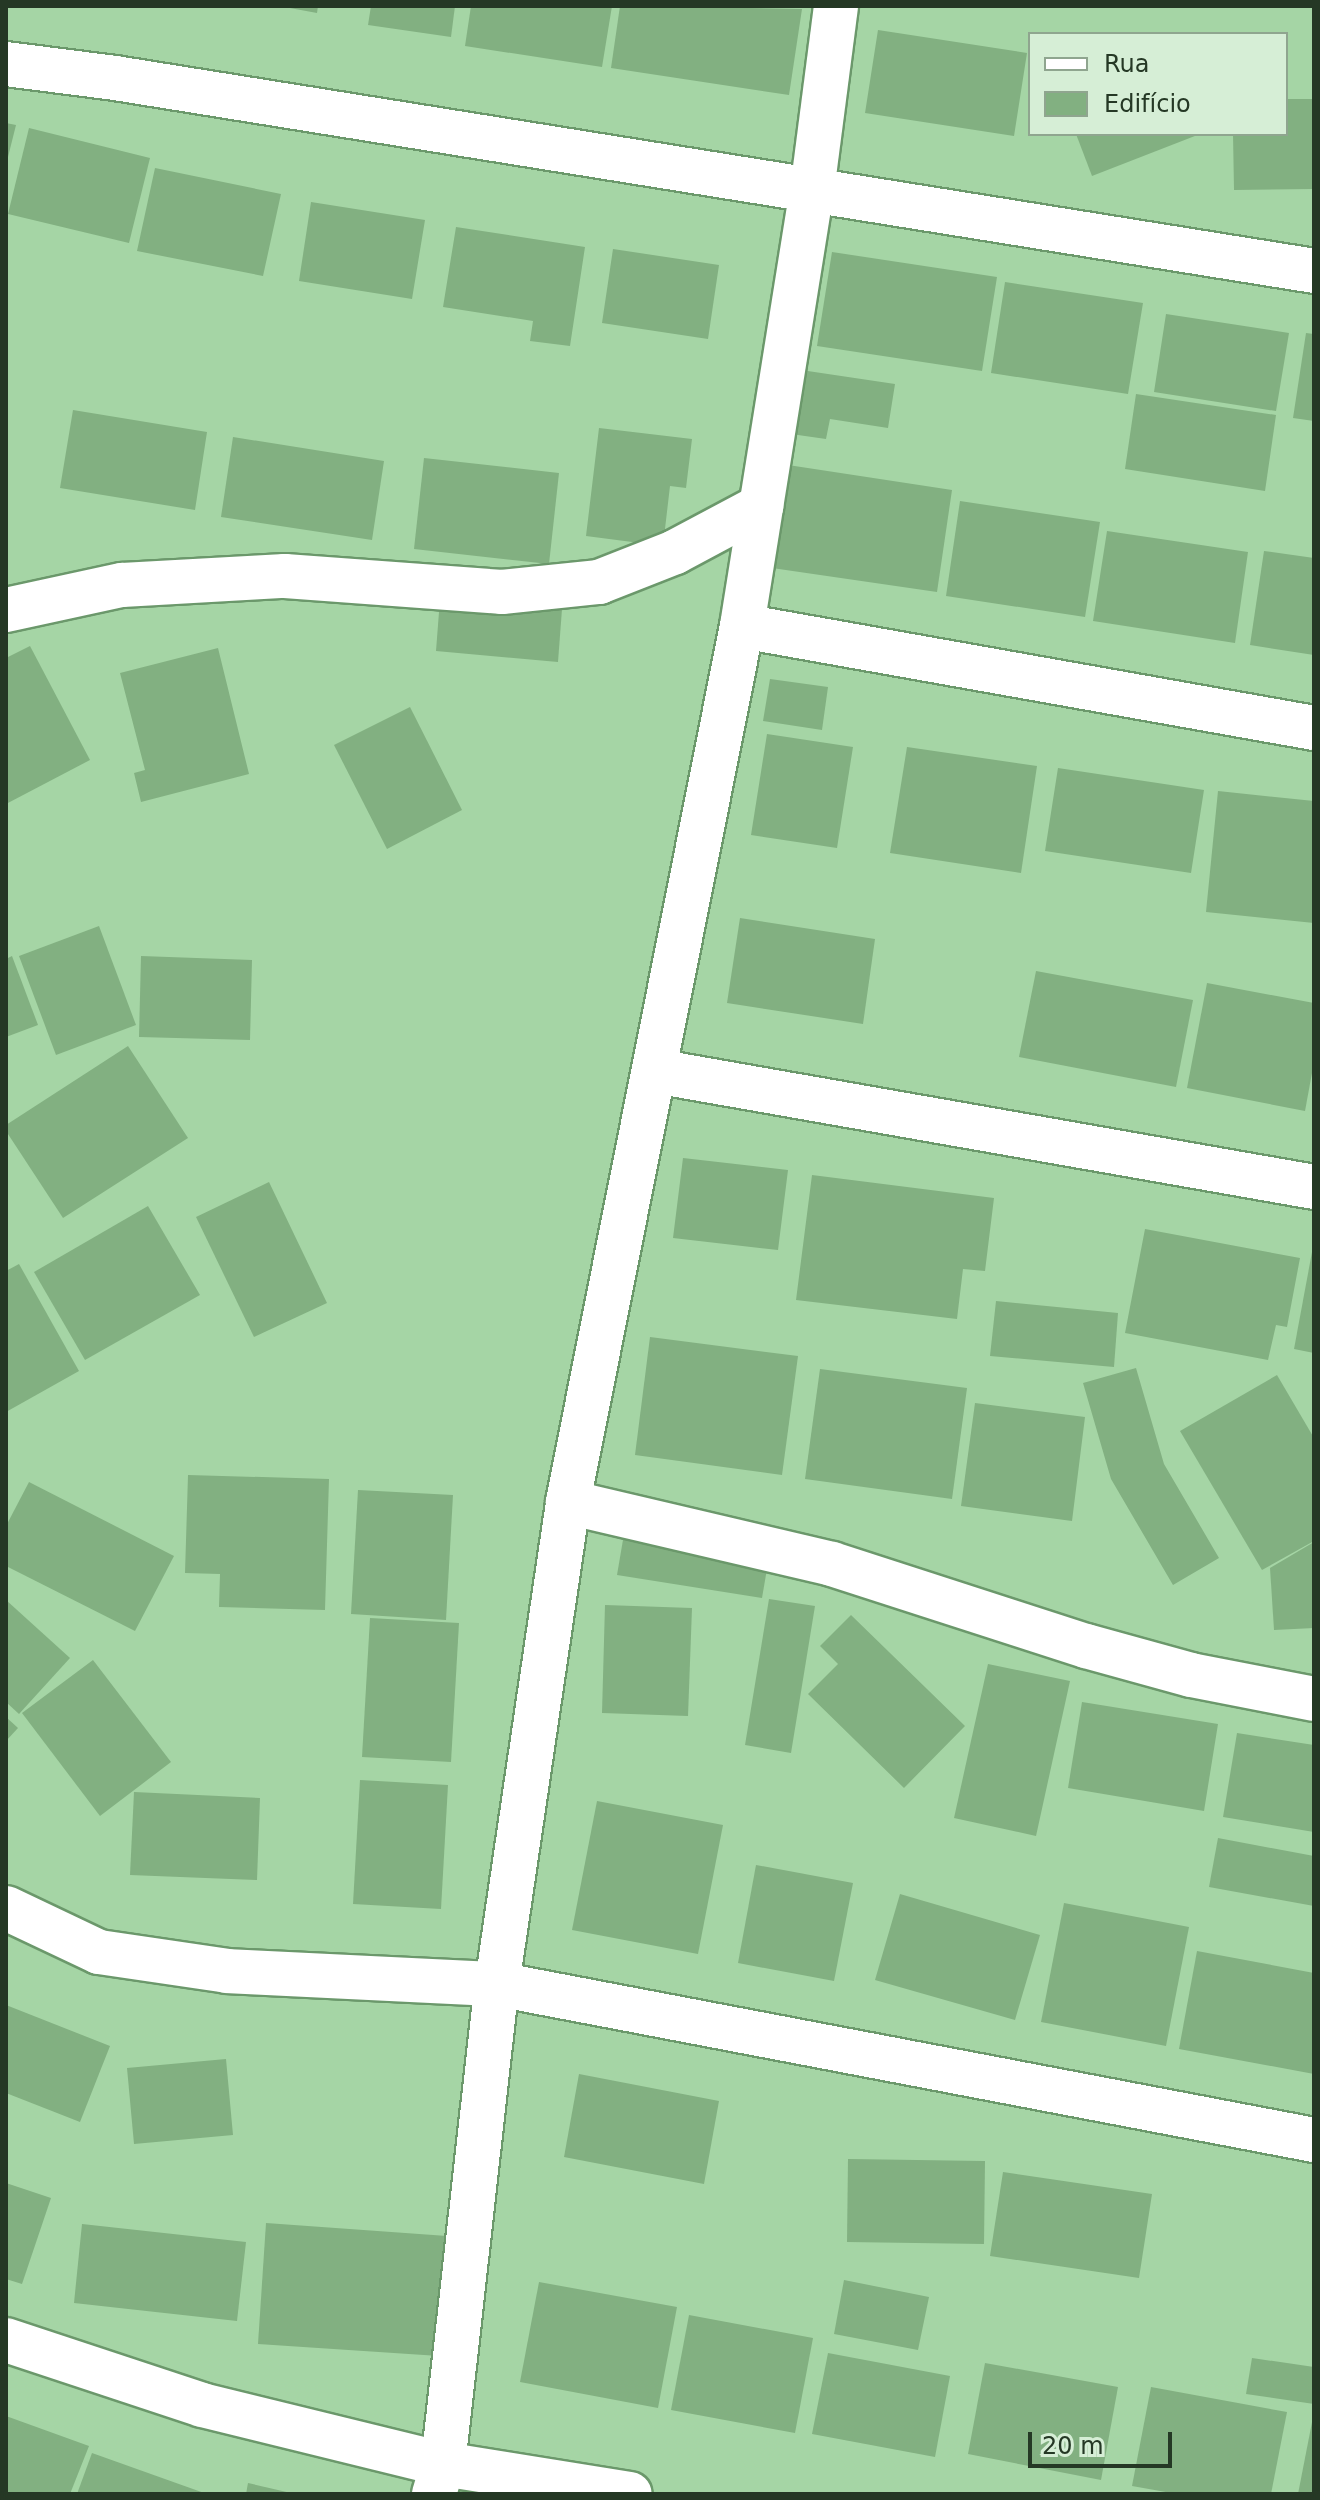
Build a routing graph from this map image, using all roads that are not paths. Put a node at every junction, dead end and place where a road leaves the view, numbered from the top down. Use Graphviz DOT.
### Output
graph roads {
  1 [pos="836,6"];
  2 [pos="6,64"];
  3 [pos="812,191"];
  4 [pos="1314,271"];
  5 [pos="761,506"];
  6 [pos="6,610"];
  7 [pos="742,626"];
  8 [pos="1314,728"];
  9 [pos="655,1071"];
  10 [pos="1314,1187"];
  11 [pos="568,1502"];
  12 [pos="1314,1699"];
  13 [pos="6,1908"];
  14 [pos="497,1984"];
  15 [pos="1314,2140"];
  16 [pos="6,2340"];
  17 [pos="438,2479"];
  18 [pos="630,2494"];
  1 -- 3 [label="street"];
  2 -- 3 [label="street"];
  3 -- 4 [label="street"];
  3 -- 5 [label="street"];
  5 -- 6 [label="street"];
  5 -- 7 [label="street"];
  7 -- 8 [label="street"];
  7 -- 9 [label="street"];
  9 -- 10 [label="street"];
  9 -- 11 [label="street"];
  11 -- 12 [label="street"];
  11 -- 14 [label="street"];
  13 -- 14 [label="street"];
  14 -- 15 [label="street"];
  14 -- 17 [label="street"];
  16 -- 17 [label="street"];
  17 -- 18 [label="street"];
}
